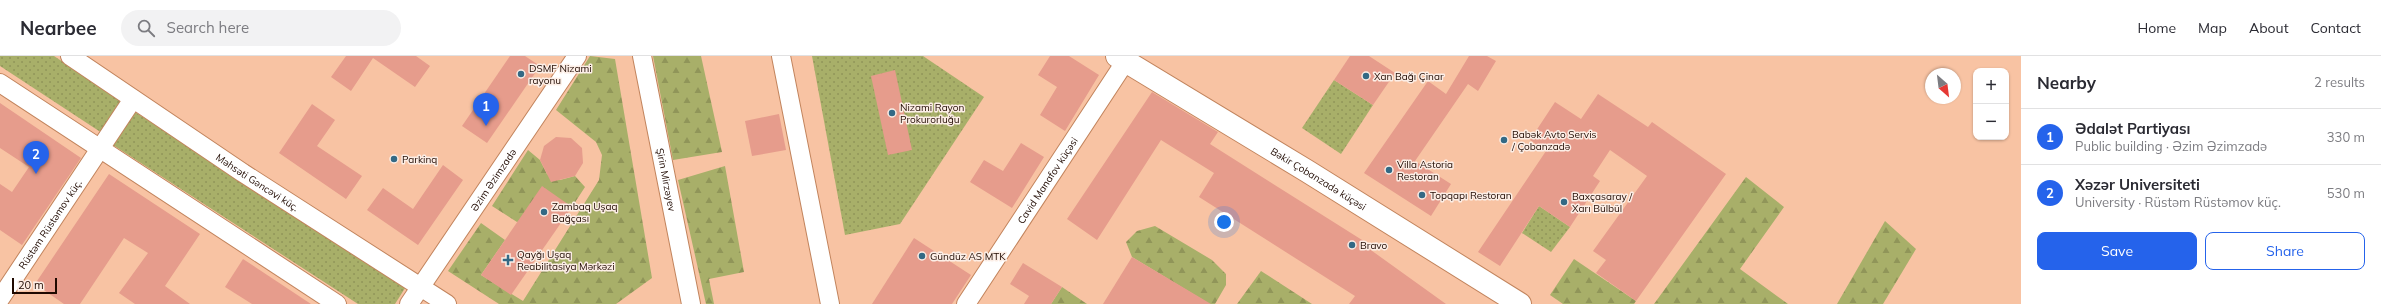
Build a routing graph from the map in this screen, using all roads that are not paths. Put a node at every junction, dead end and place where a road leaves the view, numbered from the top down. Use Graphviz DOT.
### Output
graph roads {
  1 [pos="70,56"];
  2 [pos="577,56"];
  3 [pos="642,56"];
  4 [pos="781,56"];
  5 [pos="1123,58"];
  6 [pos="0,83"];
  7 [pos="133,99"];
  8 [pos="99,148"];
  9 [pos="420,287"];
  10 [pos="0,299"];
  11 [pos="337,304"];
  12 [pos="409,304"];
  13 [pos="447,304"];
  14 [pos="691,304"];
  15 [pos="830,304"];
  16 [pos="966,304"];
  17 [pos="1520,304"];
  1 -- 7 [label="street, Məhsəti Gəncəvi küç."];
  2 -- 9 [label="street, Əzim Əzimzadə"];
  3 -- 14 [label="street, Şirin Mirzəyev"];
  4 -- 15 [label="street"];
  5 -- 16 [label="street, Cavid Manafov küçəsi"];
  5 -- 17 [label="street, Bəkir Çobanzadə küçəsi"];
  6 -- 8 [label="street"];
  7 -- 8 [label="street, Rüstəm Rüstəmov küç."];
  7 -- 9 [label="street, Məhsəti Gəncəvi küç."];
  8 -- 10 [label="street, Rüstəm Rüstəmov küç."];
  8 -- 11 [label="street"];
  9 -- 12 [label="street, Əzim Əzimzadə"];
  9 -- 13 [label="street, Məhsəti Gəncəvi küç."];
}
